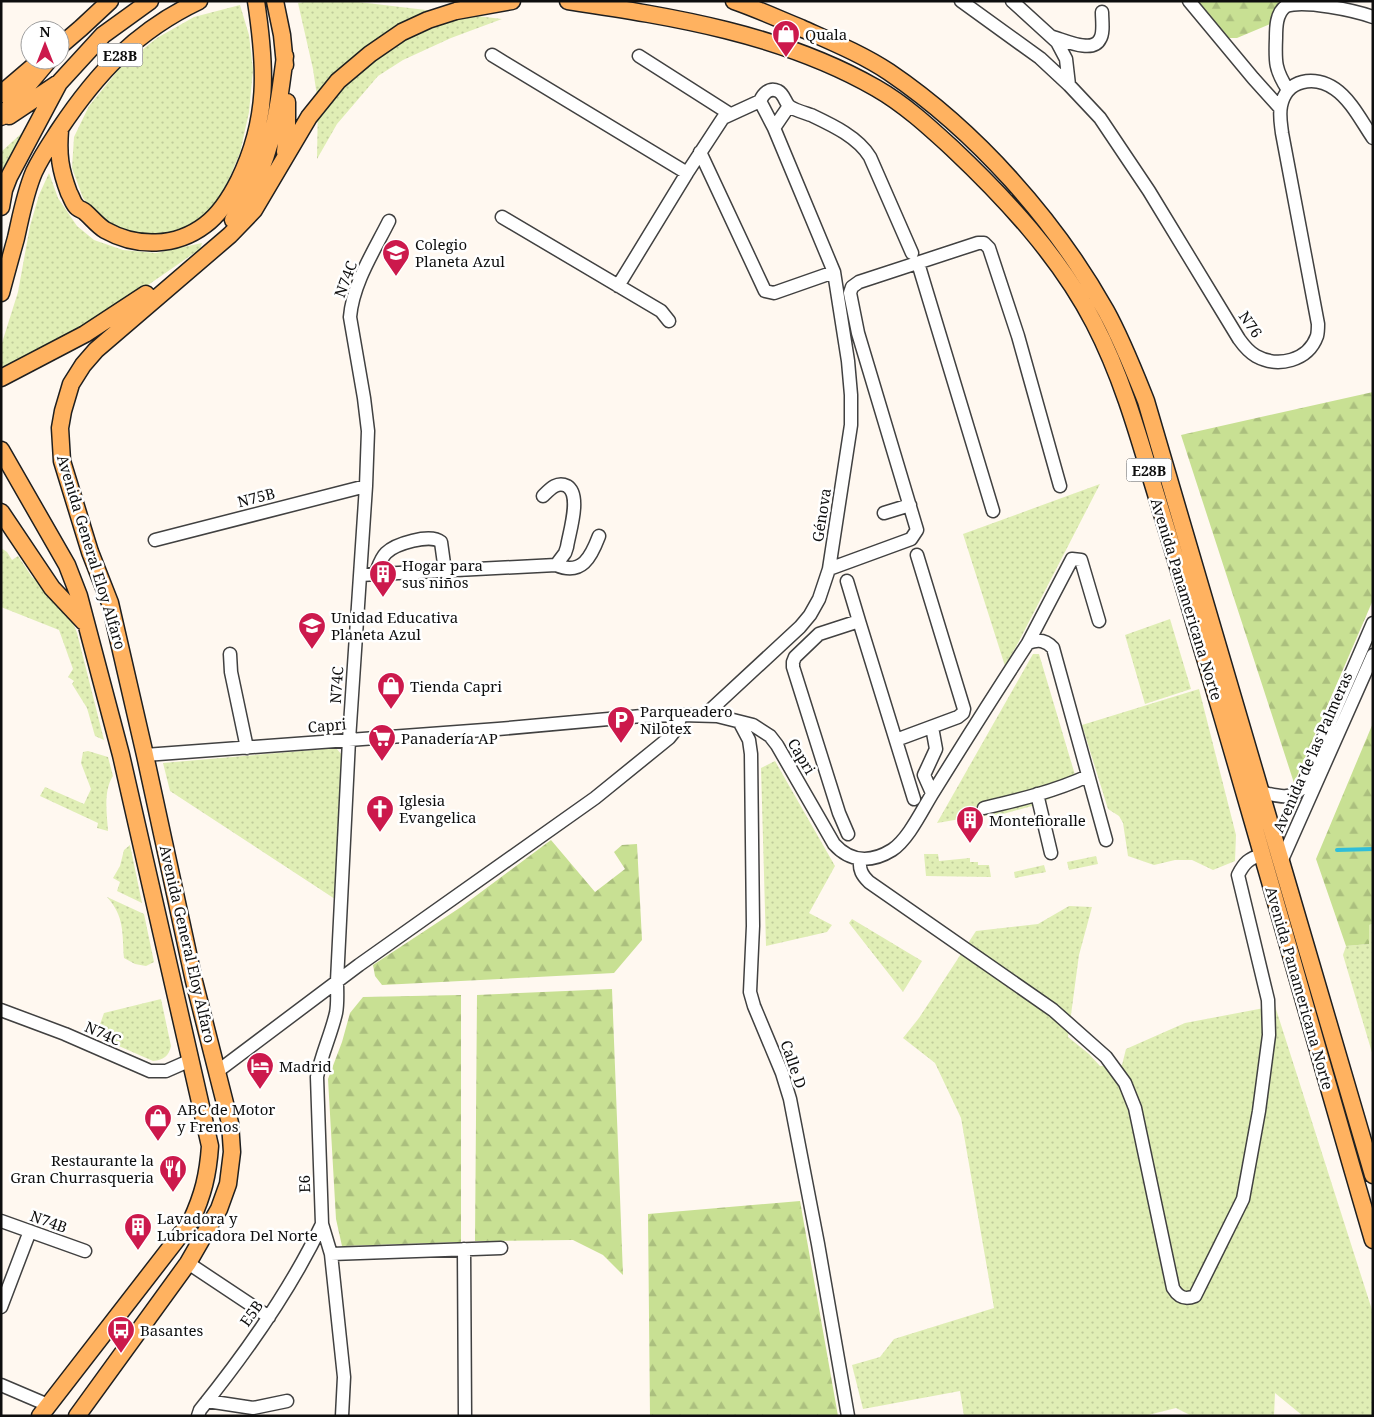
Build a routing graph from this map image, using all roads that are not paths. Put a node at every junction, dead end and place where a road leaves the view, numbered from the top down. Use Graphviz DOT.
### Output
graph roads {
  1 [pos="110,1"];
  2 [pos="150,1"];
  3 [pos="199,1"];
  4 [pos="512,1"];
  5 [pos="568,1"];
  6 [pos="630,1"];
  7 [pos="734,1"];
  8 [pos="961,1"];
  9 [pos="1012,1"];
  10 [pos="1189,1"];
  11 [pos="276,8"];
  12 [pos="257,9"];
  13 [pos="1102,12"];
  14 [pos="656,14"];
  15 [pos="1373,17"];
  16 [pos="70,37"];
  17 [pos="1053,37"];
  18 [pos="492,55"];
  19 [pos="285,56"];
  20 [pos="639,56"];
  21 [pos="30,70"];
  22 [pos="41,70"];
  23 [pos="59,83"];
  24 [pos="1069,85"];
  25 [pos="1288,90"];
  26 [pos="1,94"];
  27 [pos="760,101"];
  28 [pos="789,106"];
  29 [pos="1280,108"];
  30 [pos="730,114"];
  31 [pos="1,117"];
  32 [pos="1,122"];
  33 [pos="774,128"];
  34 [pos="60,130"];
  35 [pos="1373,138"];
  36 [pos="700,152"];
  37 [pos="284,157"];
  38 [pos="686,174"];
  39 [pos="1,207"];
  40 [pos="502,217"];
  41 [pos="389,221"];
  42 [pos="915,258"];
  43 [pos="834,272"];
  44 [pos="618,286"];
  45 [pos="1,293"];
  46 [pos="670,321"];
  47 [pos="1,378"];
  48 [pos="1,450"];
  49 [pos="366,486"];
  50 [pos="1060,486"];
  51 [pos="543,496"];
  52 [pos="910,505"];
  53 [pos="993,511"];
  54 [pos="1,512"];
  55 [pos="884,513"];
  56 [pos="599,536"];
  57 [pos="155,540"];
  58 [pos="917,555"];
  59 [pos="556,565"];
  60 [pos="829,568"];
  61 [pos="445,571"];
  62 [pos="375,575"];
  63 [pos="360,576"];
  64 [pos="847,581"];
  65 [pos="859,621"];
  66 [pos="1100,621"];
  67 [pos="1373,623"];
  68 [pos="86,624"];
  69 [pos="1028,643"];
  70 [pos="230,654"];
  71 [pos="1373,655"];
  72 [pos="681,715"];
  73 [pos="705,715"];
  74 [pos="740,723"];
  75 [pos="932,728"];
  76 [pos="349,740"];
  77 [pos="896,740"];
  78 [pos="247,748"];
  79 [pos="146,755"];
  80 [pos="1088,776"];
  81 [pos="1260,792"];
  82 [pos="932,793"];
  83 [pos="1037,794"];
  84 [pos="914,799"];
  85 [pos="984,808"];
  86 [pos="848,834"];
  87 [pos="1106,840"];
  88 [pos="1051,853"];
  89 [pos="1262,855"];
  90 [pos="860,860"];
  91 [pos="1281,862"];
  92 [pos="337,981"];
  93 [pos="1,1010"];
  94 [pos="190,1060"];
  95 [pos="218,1071"];
  96 [pos="1373,1175"];
  97 [pos="1,1221"];
  98 [pos="322,1224"];
  99 [pos="30,1231"];
  100 [pos="1373,1240"];
  101 [pos="501,1248"];
  102 [pos="464,1249"];
  103 [pos="85,1251"];
  104 [pos="330,1254"];
  105 [pos="188,1263"];
  106 [pos="1,1307"];
  107 [pos="269,1317"];
  108 [pos="1,1385"];
  109 [pos="287,1400"];
  110 [pos="207,1401"];
  111 [pos="44,1411"];
  112 [pos="77,1416"];
  113 [pos="198,1416"];
  114 [pos="342,1416"];
  115 [pos="466,1416"];
  116 [pos="848,1416"];
  1 -- 16 [label="main road"];
  2 -- 23 [label="main road, E28B"];
  3 -- 34 [label="main road, E28B"];
  4 -- 37 [label="main road, Avenida General Eloy Alfaro"];
  5 -- 14 [label="main road, Avenida Panamericana Norte / E28B"];
  6 -- 14 [label="main road"];
  7 -- 81 [label="main road, Avenida Panamericana Norte / E28B"];
  8 -- 24 [label="street, N76"];
  9 -- 17 [label="street"];
  10 -- 29 [label="street"];
  11 -- 19 [label="main road"];
  12 -- 34 [label="main road"];
  13 -- 17 [label="street"];
  14 -- 89 [label="main road, Avenida Panamericana Norte / E28B"];
  15 -- 25 [label="street"];
  17 -- 24 [label="street"];
  18 -- 38 [label="street"];
  19 -- 37 [label="main road"];
  19 -- 47 [label="main road"];
  20 -- 30 [label="street"];
  21 -- 26 [label="main road"];
  22 -- 31 [label="main road"];
  23 -- 32 [label="main road"];
  23 -- 39 [label="main road"];
  24 -- 29 [label="street, N76"];
  25 -- 29 [label="street, N76"];
  25 -- 35 [label="street"];
  27 -- 28 [label="street"];
  27 -- 30 [label="street"];
  27 -- 33 [label="street, Génova"];
  28 -- 33 [label="street"];
  28 -- 42 [label="street"];
  30 -- 36 [label="street"];
  33 -- 43 [label="street, Génova"];
  34 -- 45 [label="main road"];
  36 -- 38 [label="street"];
  36 -- 43 [label="street"];
  37 -- 79 [label="main road, Avenida General Eloy Alfaro"];
  38 -- 44 [label="street"];
  40 -- 44 [label="street"];
  41 -- 49 [label="street, N74C"];
  42 -- 50 [label="street"];
  42 -- 52 [label="street"];
  42 -- 53 [label="street"];
  43 -- 60 [label="street, Génova"];
  44 -- 46 [label="street"];
  48 -- 68 [label="main road, Avenida General Eloy Alfaro"];
  49 -- 57 [label="street, N75B"];
  49 -- 63 [label="street, N74C"];
  51 -- 59 [label="street"];
  52 -- 55 [label="street"];
  52 -- 60 [label="street"];
  54 -- 68 [label="main road"];
  56 -- 59 [label="street"];
  58 -- 75 [label="street"];
  59 -- 61 [label="street"];
  60 -- 73 [label="street, Génova"];
  61 -- 62 [label="street"];
  61 -- 62 [label="street"];
  62 -- 63 [label="street"];
  63 -- 76 [label="street, N74C"];
  64 -- 65 [label="street"];
  65 -- 77 [label="street"];
  65 -- 86 [label="street"];
  66 -- 69 [label="street"];
  67 -- 81 [label="street, Avenida de las Palmeras"];
  68 -- 94 [label="main road, Avenida General Eloy Alfaro"];
  69 -- 80 [label="street"];
  69 -- 82 [label="street"];
  70 -- 78 [label="street"];
  71 -- 91 [label="street, Avenida de las Palmeras"];
  72 -- 73 [label="street, Capri"];
  72 -- 76 [label="street, Capri"];
  72 -- 92 [label="street"];
  73 -- 74 [label="street, Capri"];
  74 -- 90 [label="street, Capri"];
  74 -- 116 [label="street, Calle D"];
  75 -- 77 [label="street"];
  75 -- 82 [label="street"];
  76 -- 78 [label="street, Capri"];
  76 -- 92 [label="street, N74C"];
  77 -- 84 [label="street"];
  78 -- 79 [label="street, Capri"];
  79 -- 95 [label="main road, Avenida General Eloy Alfaro"];
  80 -- 83 [label="street"];
  80 -- 87 [label="street"];
  81 -- 91 [label="main road, Avenida Panamericana Norte / E28B"];
  82 -- 90 [label="street"];
  83 -- 85 [label="street"];
  83 -- 88 [label="street"];
  89 -- 90 [label="street"];
  89 -- 100 [label="main road, Avenida Panamericana Norte / E28B"];
  91 -- 96 [label="main road, Avenida Panamericana Norte / E28B"];
  92 -- 95 [label="street"];
  92 -- 98 [label="street, E6"];
  93 -- 94 [label="street, N74C"];
  94 -- 111 [label="main road, Avenida General Eloy Alfaro"];
  95 -- 105 [label="main road, Avenida General Eloy Alfaro"];
  97 -- 99 [label="street, N74B"];
  98 -- 104 [label="street, E6"];
  98 -- 107 [label="street, E5B"];
  99 -- 103 [label="street, N74B"];
  99 -- 106 [label="street"];
  101 -- 102 [label="street"];
  102 -- 104 [label="street"];
  102 -- 115 [label="street"];
  104 -- 114 [label="street, E6"];
  105 -- 107 [label="street"];
  105 -- 112 [label="main road, Avenida General Eloy Alfaro"];
  107 -- 110 [label="street, E5B"];
  108 -- 111 [label="street"];
  109 -- 110 [label="street"];
  110 -- 113 [label="street, E5B"];
}
